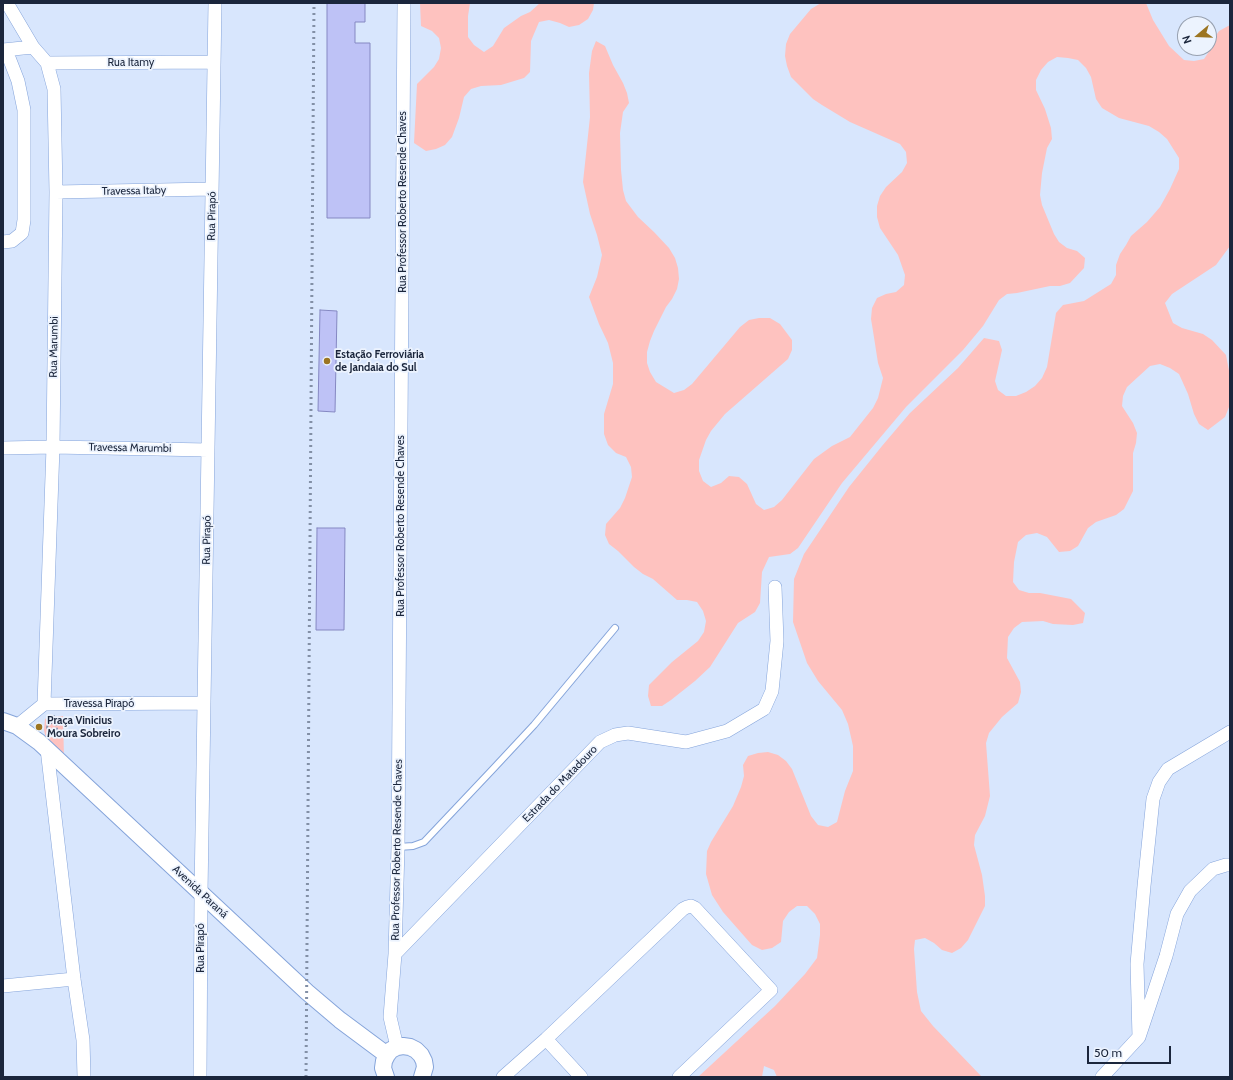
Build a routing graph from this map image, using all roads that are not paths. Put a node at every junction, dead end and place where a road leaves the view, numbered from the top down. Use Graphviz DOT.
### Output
graph roads {
  1 [pos="8,3"];
  2 [pos="215,3"];
  3 [pos="404,3"];
  4 [pos="33,47"];
  5 [pos="4,50"];
  6 [pos="214,62"];
  7 [pos="47,63"];
  8 [pos="212,189"];
  9 [pos="56,192"];
  10 [pos="3,242"];
  11 [pos="53,447"];
  12 [pos="3,448"];
  13 [pos="208,450"];
  14 [pos="775,586"];
  15 [pos="615,628"];
  16 [pos="204,703"];
  17 [pos="44,704"];
  18 [pos="10,724"];
  19 [pos="1230,732"];
  20 [pos="47,750"];
  21 [pos="398,847"];
  22 [pos="1230,865"];
  23 [pos="201,893"];
  24 [pos="394,954"];
  25 [pos="74,979"];
  26 [pos="3,986"];
  27 [pos="1139,1036"];
  28 [pos="546,1039"];
  29 [pos="392,1051"];
  30 [pos="425,1076"];
  31 [pos="84,1077"];
  32 [pos="200,1077"];
  33 [pos="386,1077"];
  34 [pos="503,1077"];
  35 [pos="581,1077"];
  36 [pos="679,1077"];
  37 [pos="1102,1077"];
  1 -- 4 [label="street, Rua Marumbi"];
  2 -- 6 [label="street, Rua Pirapó"];
  3 -- 21 [label="street, Rua Professor Roberto Resende Chaves"];
  4 -- 5 [label="street"];
  4 -- 7 [label="street, Rua Marumbi"];
  5 -- 10 [label="street"];
  6 -- 7 [label="street, Rua Itamy"];
  6 -- 8 [label="street, Rua Pirapó"];
  7 -- 9 [label="street, Rua Marumbi"];
  8 -- 9 [label="street, Travessa Itaby"];
  8 -- 13 [label="street, Rua Pirapó"];
  9 -- 11 [label="street, Rua Marumbi"];
  11 -- 12 [label="street, Travessa Marumbi"];
  11 -- 13 [label="street, Travessa Marumbi"];
  11 -- 17 [label="street, Rua Marumbi"];
  13 -- 16 [label="street, Rua Pirapó"];
  14 -- 24 [label="street, Estrada do Matadouro"];
  15 -- 21 [label="lane"];
  16 -- 17 [label="street, Travessa Pirapó"];
  16 -- 23 [label="street, Rua Pirapó"];
  17 -- 18 [label="street"];
  18 -- 20 [label="street, Avenida Paraná"];
  19 -- 27 [label="street"];
  20 -- 23 [label="street, Avenida Paraná"];
  20 -- 25 [label="street"];
  21 -- 24 [label="street, Rua Professor Roberto Resende Chaves"];
  22 -- 27 [label="street"];
  23 -- 29 [label="street, Avenida Paraná"];
  23 -- 32 [label="street, Rua Pirapó"];
  24 -- 29 [label="street, Rua Professor Roberto Resende Chaves"];
  25 -- 26 [label="street"];
  25 -- 31 [label="street"];
  27 -- 37 [label="street"];
  28 -- 34 [label="street"];
  28 -- 35 [label="street"];
  28 -- 36 [label="street"];
  29 -- 30 [label="street"];
  29 -- 33 [label="street"];
}
